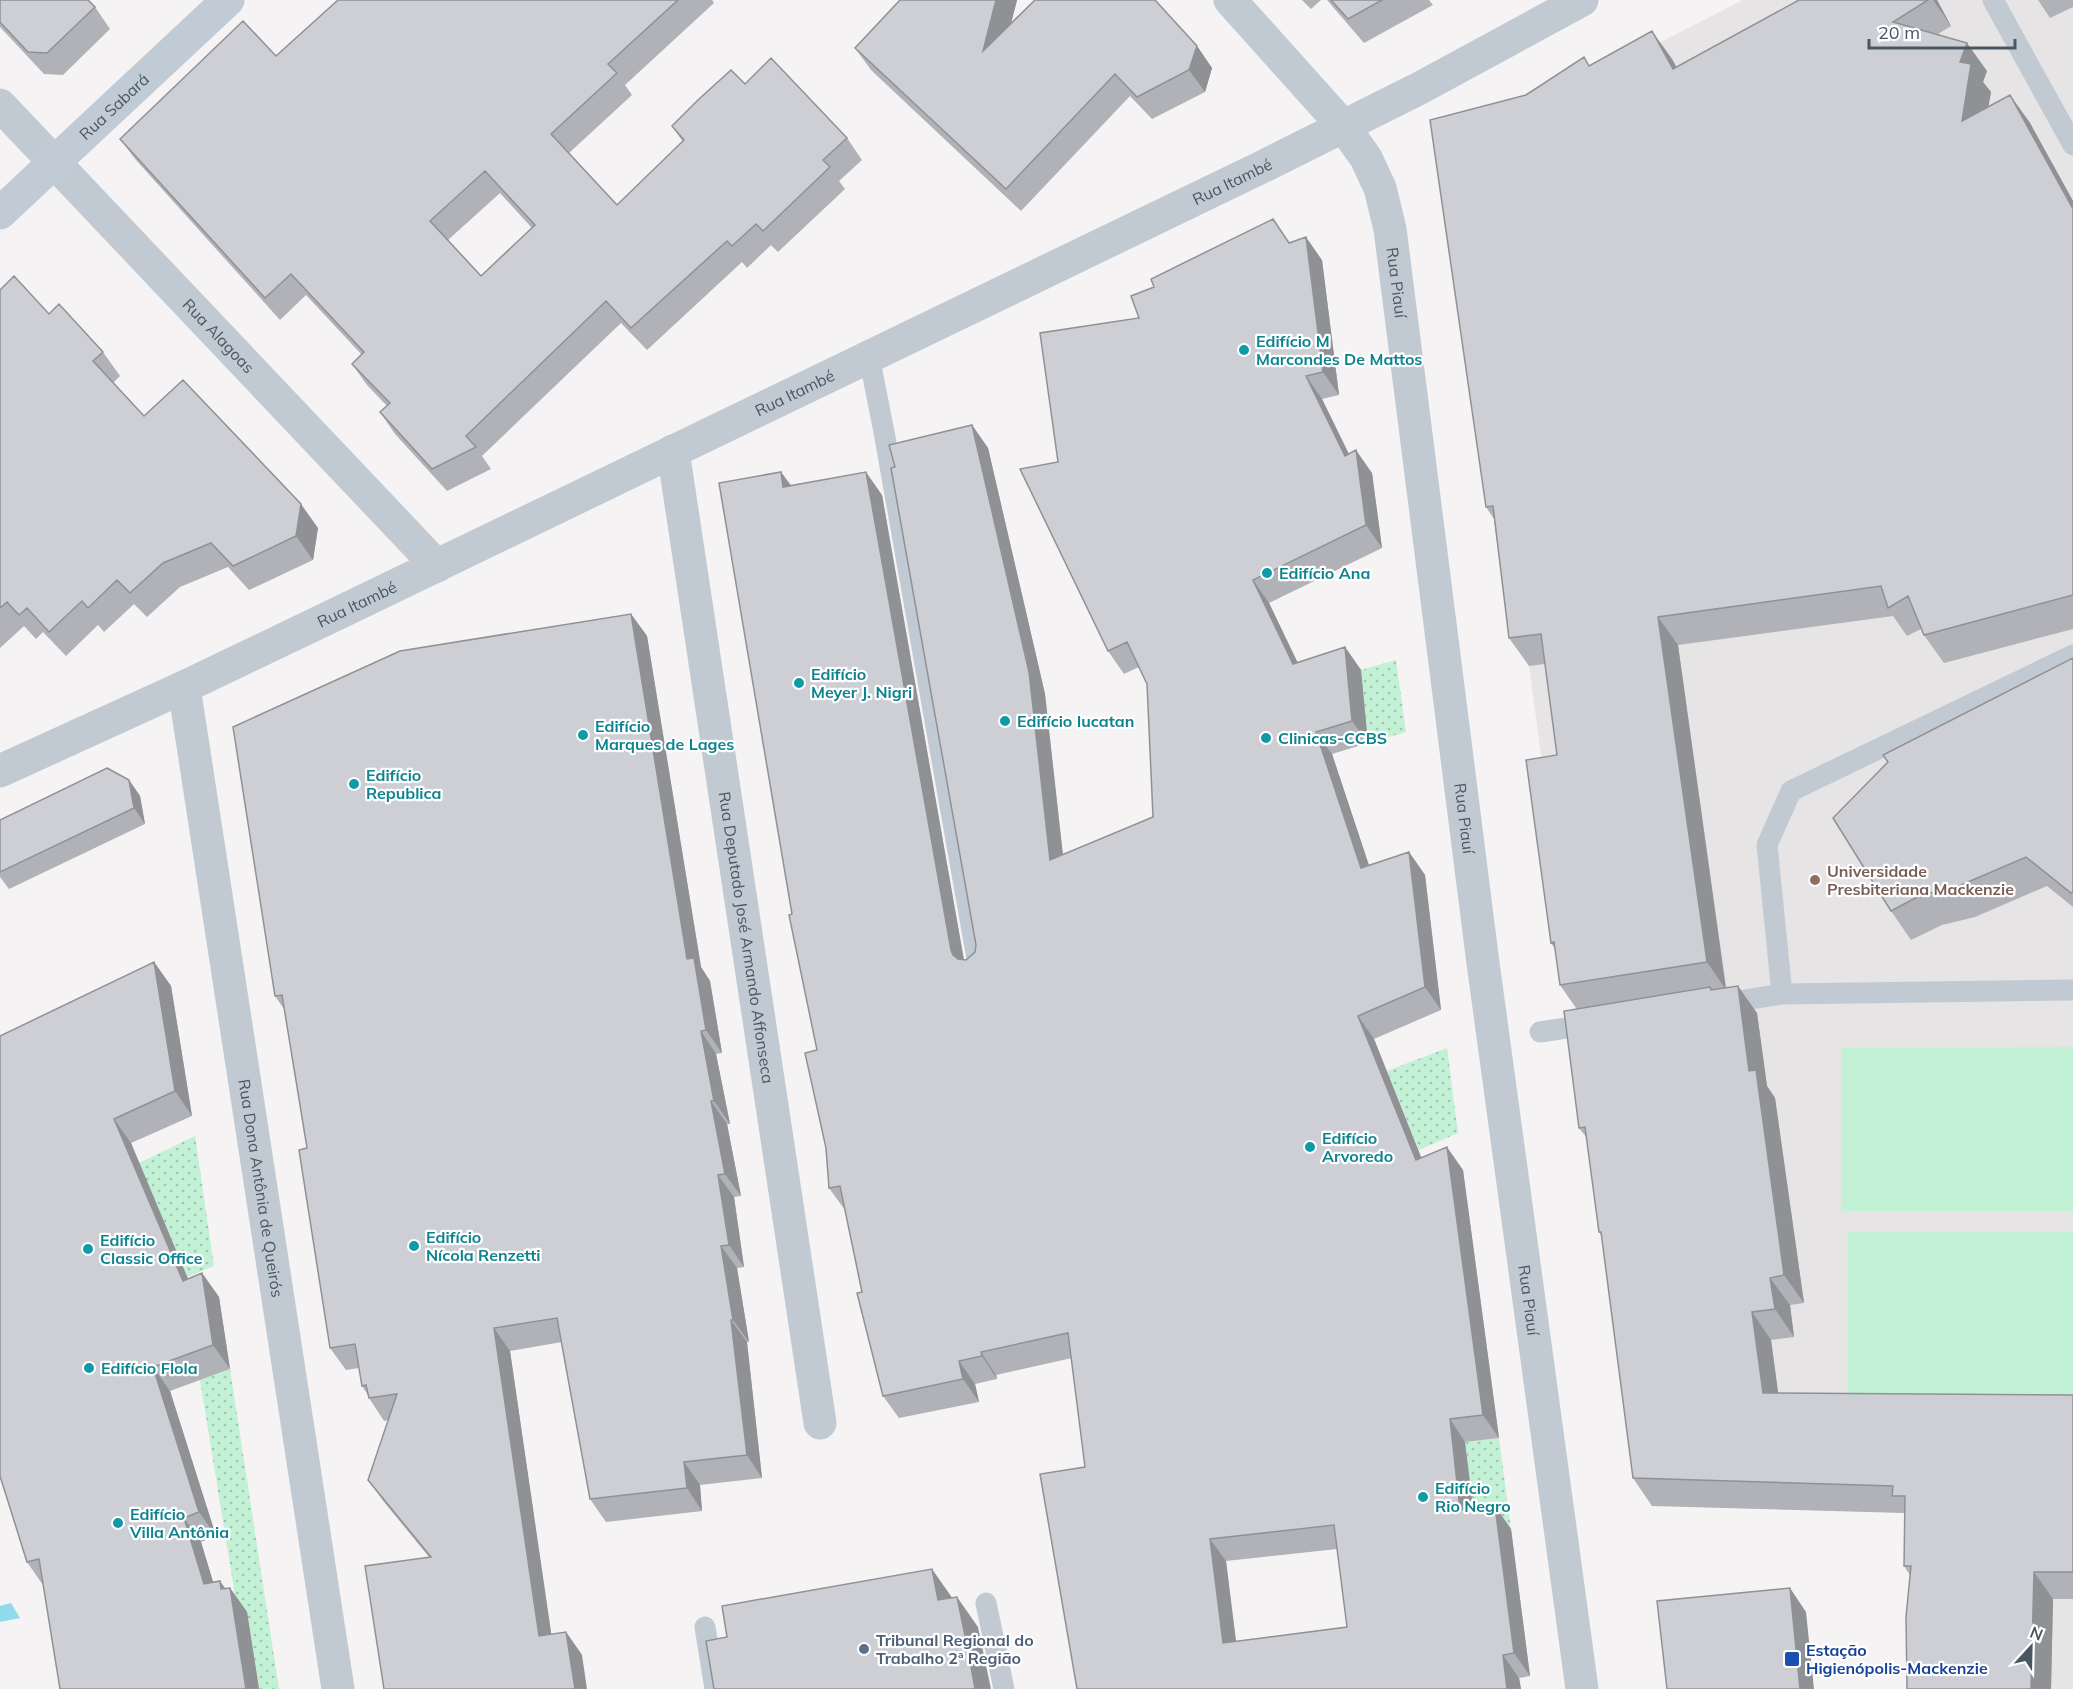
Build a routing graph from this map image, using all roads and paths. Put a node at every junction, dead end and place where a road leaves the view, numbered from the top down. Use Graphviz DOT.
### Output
graph roads {
  1 [pos="228,0"];
  2 [pos="1230,0"];
  3 [pos="1582,0"];
  4 [pos="1992,0"];
  5 [pos="0,105"];
  6 [pos="1344,127"];
  7 [pos="2073,145"];
  8 [pos="55,162"];
  9 [pos="0,213"];
  10 [pos="869,356"];
  11 [pos="674,451"];
  12 [pos="436,566"];
  13 [pos="2073,655"];
  14 [pos="184,687"];
  15 [pos="0,771"];
  16 [pos="980,970"];
  17 [pos="2073,990"];
  18 [pos="1782,994"];
  19 [pos="1702,1006"];
  20 [pos="1609,1021"];
  21 [pos="1540,1032"];
  22 [pos="820,1424"];
  23 [pos="986,1603"];
  24 [pos="705,1627"];
  25 [pos="338,1689"];
  26 [pos="715,1689"];
  27 [pos="1004,1689"];
  28 [pos="1582,1689"];
  1 -- 8 [label="street, Rua Sabará"];
  2 -- 6 [label="street, Rua Piauí"];
  3 -- 6 [label="street, Rua Itambé"];
  4 -- 7 [label="lane"];
  5 -- 8 [label="street, Rua Alagoas"];
  6 -- 10 [label="street, Rua Itambé"];
  6 -- 28 [label="street, Rua Piauí"];
  8 -- 9 [label="street, Rua Sabará"];
  8 -- 12 [label="street, Rua Alagoas"];
  10 -- 11 [label="street, Rua Itambé"];
  10 -- 16 [label="lane"];
  11 -- 12 [label="street, Rua Itambé"];
  11 -- 22 [label="street, Rua Deputado José Armando Affonseca"];
  12 -- 14 [label="street, Rua Itambé"];
  13 -- 18 [label="lane"];
  14 -- 15 [label="street, Rua Itambé"];
  14 -- 25 [label="street, Rua Dona Antônia de Queirós"];
  17 -- 18 [label="lane"];
  18 -- 19 [label="lane"];
  20 -- 21 [label="lane"];
  23 -- 27 [label="lane"];
  24 -- 26 [label="lane"];
}
